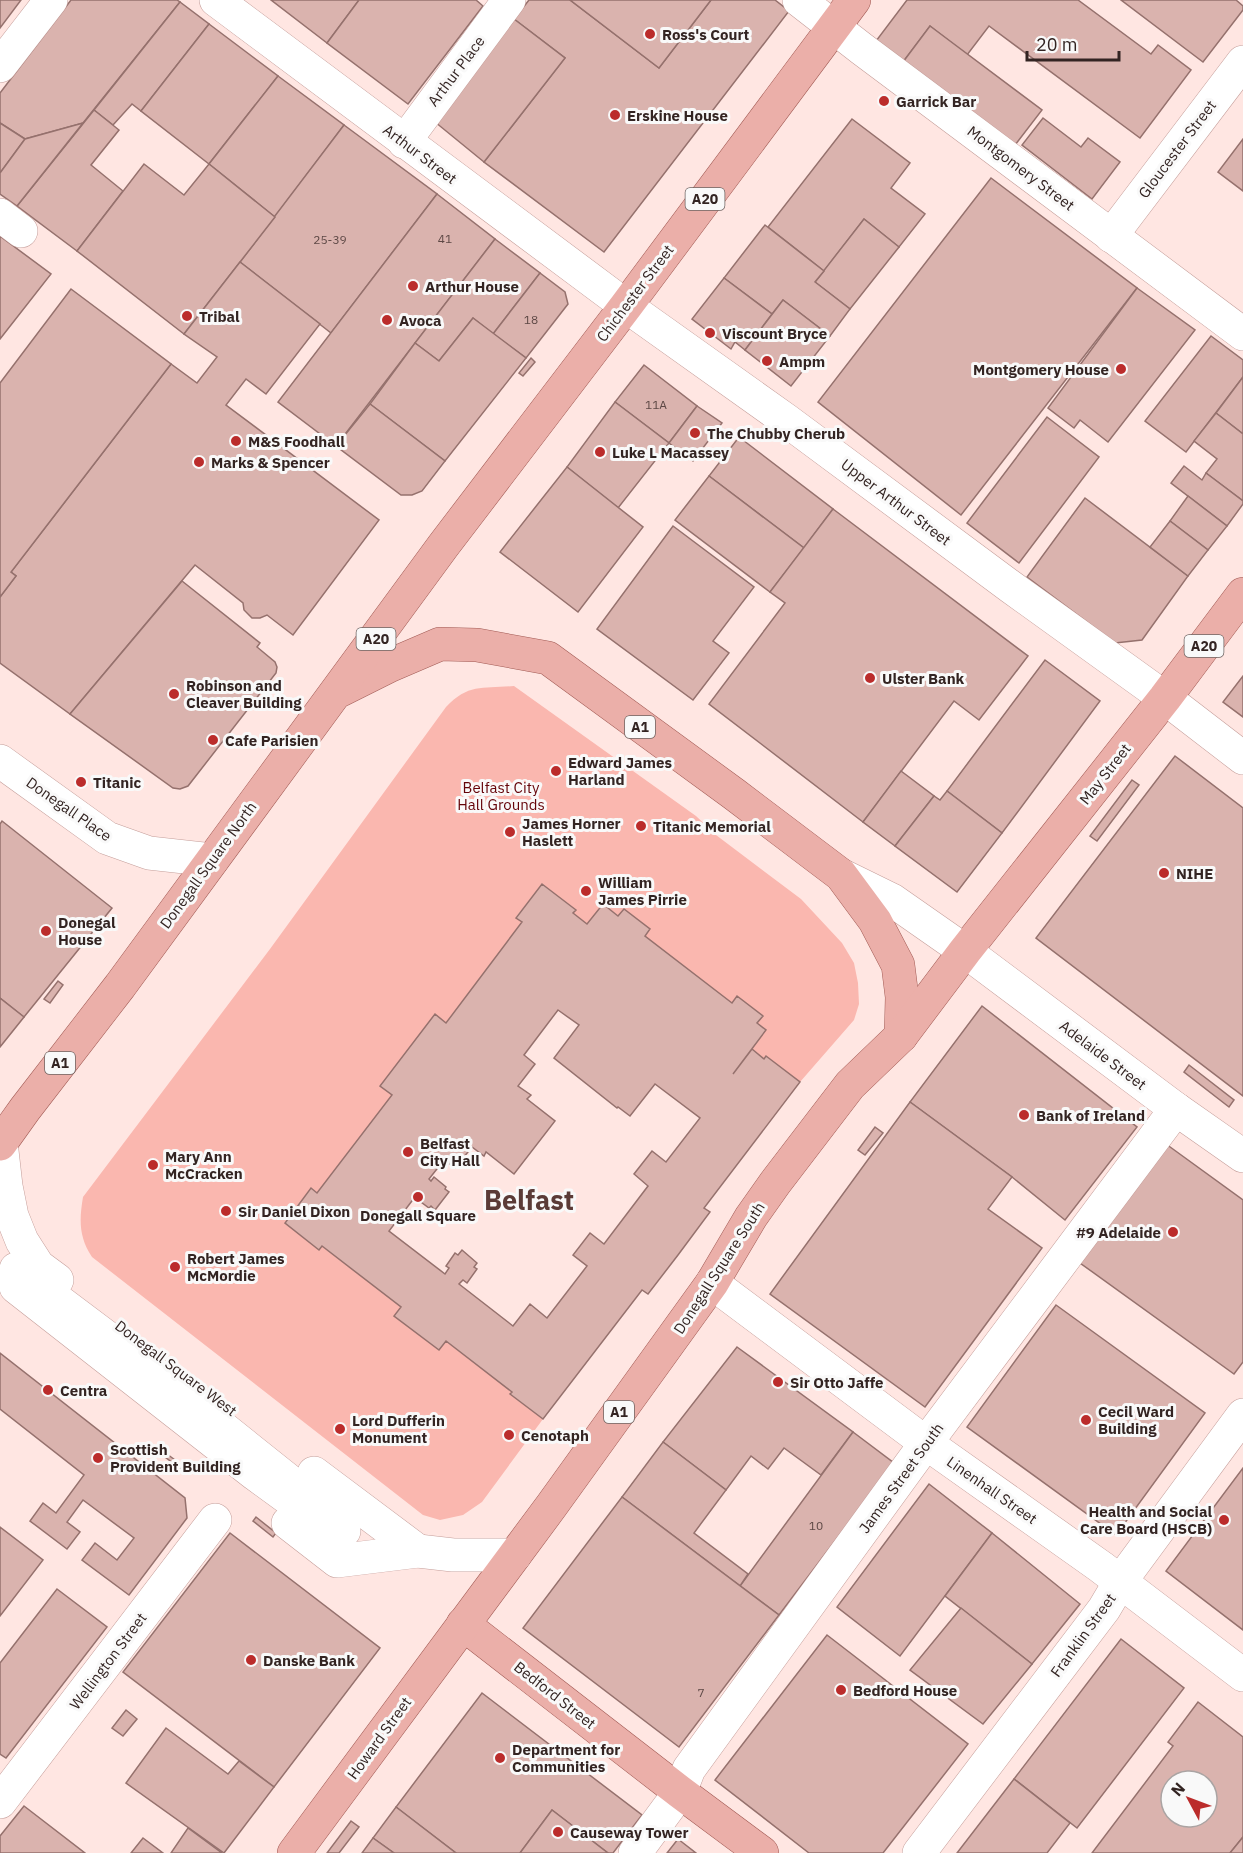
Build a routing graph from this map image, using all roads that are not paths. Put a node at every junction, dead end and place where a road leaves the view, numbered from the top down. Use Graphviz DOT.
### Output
graph roads {
  1 [pos="51,0"];
  2 [pos="216,0"];
  3 [pos="509,0"];
  4 [pos="799,0"];
  5 [pos="854,0"];
  6 [pos="834,27"];
  7 [pos="1243,62"];
  8 [pos="0,66"];
  9 [pos="404,142"];
  10 [pos="1111,236"];
  11 [pos="626,306"];
  12 [pos="1243,334"];
  13 [pos="415,585"];
  14 [pos="1243,594"];
  15 [pos="336,692"];
  16 [pos="1165,698"];
  17 [pos="1243,758"];
  18 [pos="0,761"];
  19 [pos="212,860"];
  20 [pos="841,875"];
  21 [pos="965,951"];
  22 [pos="901,1036"];
  23 [pos="1176,1109"];
  24 [pos="1,1143"];
  25 [pos="1243,1156"];
  26 [pos="712,1283"];
  27 [pos="0,1300"];
  28 [pos="1243,1415"];
  29 [pos="926,1443"];
  30 [pos="215,1520"];
  31 [pos="344,1531"];
  32 [pos="418,1551"];
  33 [pos="515,1555"];
  34 [pos="1120,1582"];
  35 [pos="463,1624"];
  36 [pos="1243,1675"];
  37 [pos="680,1792"];
  38 [pos="0,1802"];
  39 [pos="294,1853"];
  40 [pos="635,1853"];
  41 [pos="762,1853"];
  42 [pos="919,1853"];
  1 -- 8 [label="street"];
  2 -- 9 [label="street, Arthur Street"];
  3 -- 9 [label="street, Arthur Place"];
  4 -- 6 [label="street, Montgomery Street"];
  5 -- 6 [label="main road, Chichester Street / A20"];
  6 -- 10 [label="street, Montgomery Street"];
  6 -- 11 [label="main road, Chichester Street / A20"];
  7 -- 10 [label="street, Gloucester Street"];
  9 -- 11 [label="street, Arthur Street"];
  10 -- 12 [label="street, Montgomery Street"];
  11 -- 13 [label="main road, Chichester Street / A20"];
  11 -- 16 [label="street, Upper Arthur Street"];
  13 -- 15 [label="main road, Donegall Square North / A20"];
  14 -- 16 [label="main road, May Street / A20"];
  15 -- 19 [label="main road, Donegall Square North / A1"];
  15 -- 20 [label="main road, A1"];
  16 -- 17 [label="street, Upper Arthur Street"];
  16 -- 21 [label="main road, May Street / A20"];
  18 -- 19 [label="street, Donegall Place"];
  19 -- 24 [label="main road, Donegall Square North / A1"];
  20 -- 21 [label="street, Adelaide Street"];
  20 -- 22 [label="main road, A1"];
  21 -- 22 [label="main road, Donegall Square South / A20"];
  21 -- 23 [label="street, Adelaide Street"];
  22 -- 26 [label="main road, Donegall Square South / A1"];
  23 -- 25 [label="street, Adelaide Street"];
  23 -- 29 [label="street, James Street South"];
  24 -- 32 [label="street, Donegall Square West"];
  26 -- 29 [label="street, Linenhall Street"];
  26 -- 33 [label="main road, Donegall Square South / A1"];
  27 -- 32 [label="street"];
  28 -- 34 [label="street, Franklin Street"];
  29 -- 34 [label="street, Linenhall Street"];
  29 -- 37 [label="street, James Street South"];
  30 -- 38 [label="street, Wellington Street"];
  31 -- 31 [label="street"];
  32 -- 33 [label="street"];
  33 -- 35 [label="main road, Donegall Square South / A1"];
  34 -- 36 [label="street, Linenhall Street"];
  34 -- 42 [label="street, Franklin Street"];
  35 -- 37 [label="main road, Bedford Street"];
  35 -- 39 [label="main road, Howard Street / A1"];
  37 -- 40 [label="street, James Street South"];
  37 -- 41 [label="main road, Bedford Street"];
}
